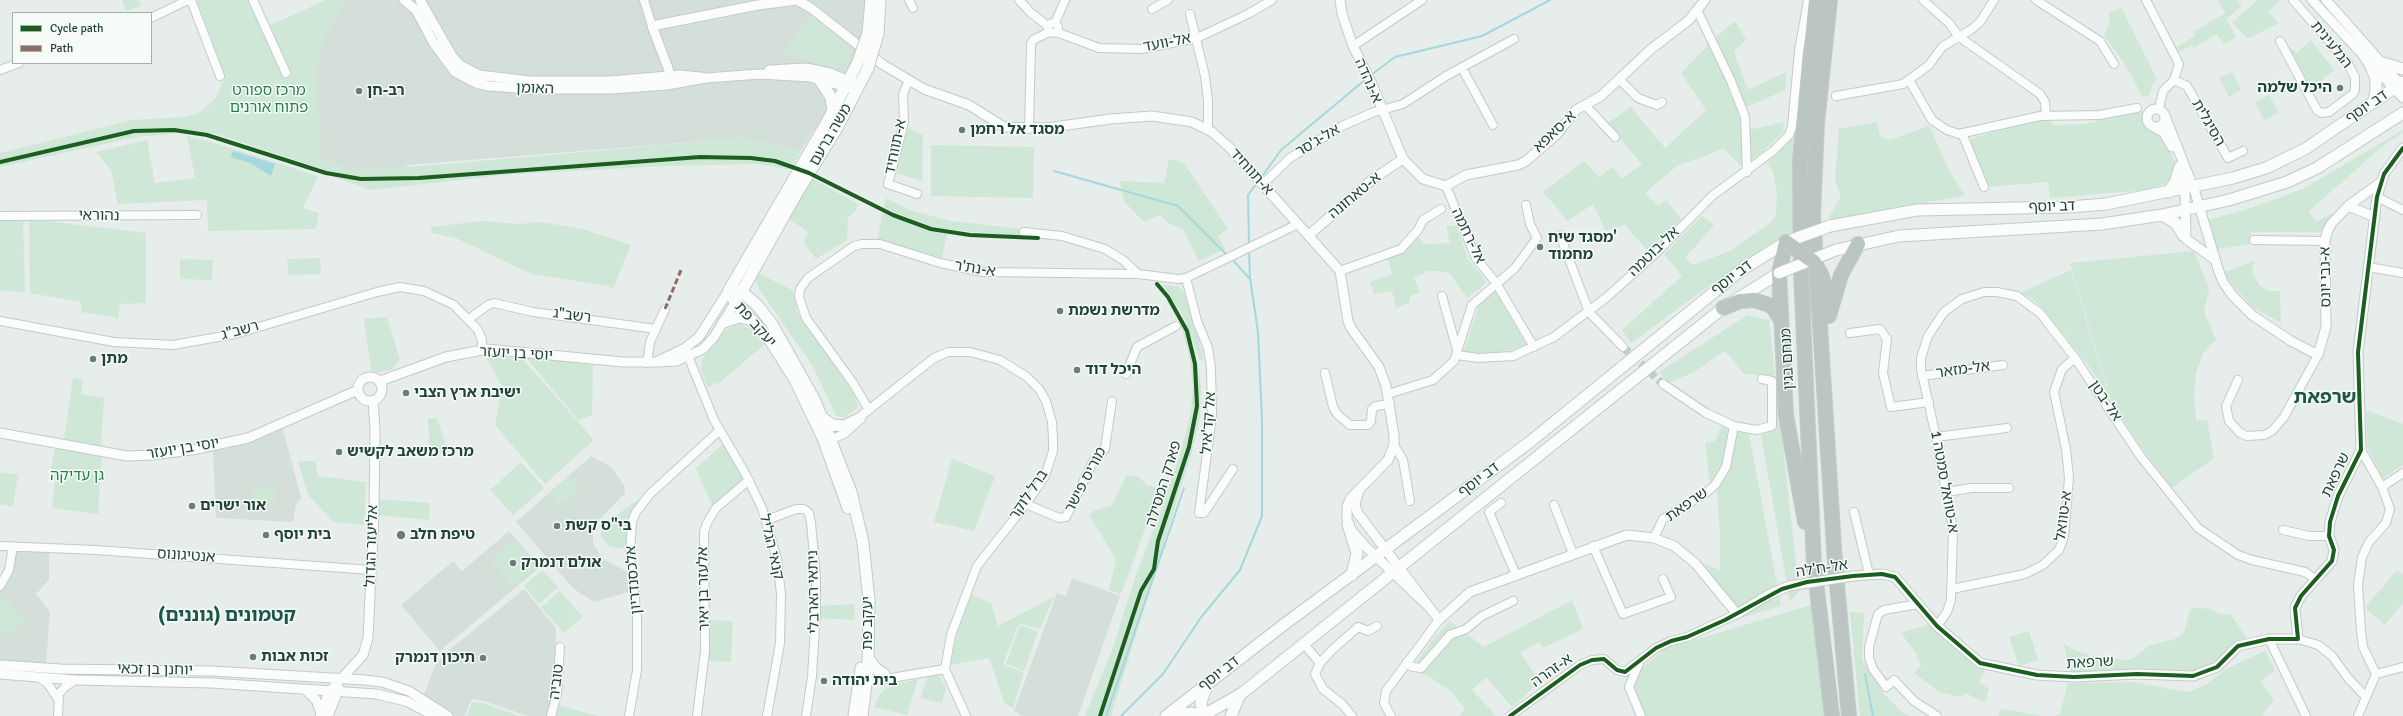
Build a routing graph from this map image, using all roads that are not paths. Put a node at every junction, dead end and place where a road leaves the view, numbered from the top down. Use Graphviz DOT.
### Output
graph roads {
  1 [pos="190,0"];
  2 [pos="254,0"];
  3 [pos="405,0"];
  4 [pos="409,0"];
  5 [pos="420,0"];
  6 [pos="644,0"];
  7 [pos="871,0"];
  8 [pos="880,0"];
  9 [pos="909,0"];
  10 [pos="1019,0"];
  11 [pos="1065,0"];
  12 [pos="1168,0"];
  13 [pos="1272,0"];
  14 [pos="1340,0"];
  15 [pos="1422,0"];
  16 [pos="1706,0"];
  17 [pos="1808,0"];
  18 [pos="1816,0"];
  19 [pos="1830,0"];
  20 [pos="1923,0"];
  21 [pos="1994,0"];
  22 [pos="2036,0"];
  23 [pos="2146,0"];
  24 [pos="2293,0"];
  25 [pos="2312,0"];
  26 [pos="2326,0"];
  27 [pos="806,2"];
  28 [pos="913,8"];
  29 [pos="1152,9"];
  30 [pos="2334,9"];
  31 [pos="1697,10"];
  32 [pos="1190,14"];
  33 [pos="2326,16"];
  34 [pos="152,18"];
  35 [pos="2316,25"];
  36 [pos="652,26"];
  37 [pos="1052,28"];
  38 [pos="873,33"];
  39 [pos="1958,36"];
  40 [pos="1196,38"];
  41 [pos="1514,39"];
  42 [pos="2280,41"];
  43 [pos="1353,46"];
  44 [pos="2364,55"];
  45 [pos="2383,63"];
  46 [pos="16,64"];
  47 [pos="2114,64"];
  48 [pos="1462,68"];
  49 [pos="2403,69"];
  50 [pos="0,70"];
  51 [pos="286,73"];
  52 [pos="749,74"];
  53 [pos="220,76"];
  54 [pos="666,79"];
  55 [pos="819,79"];
  56 [pos="909,80"];
  57 [pos="1620,80"];
  58 [pos="1909,80"];
  59 [pos="2174,80"];
  60 [pos="851,85"];
  61 [pos="2400,85"];
  62 [pos="1836,96"];
  63 [pos="2403,98"];
  64 [pos="1662,102"];
  65 [pos="2373,103"];
  66 [pos="1586,106"];
  67 [pos="2137,108"];
  68 [pos="2158,108"];
  69 [pos="833,111"];
  70 [pos="1382,111"];
  71 [pos="2403,113"];
  72 [pos="2046,116"];
  73 [pos="2166,116"];
  74 [pos="1492,125"];
  75 [pos="2154,127"];
  76 [pos="1029,129"];
  77 [pos="1208,130"];
  78 [pos="1962,133"];
  79 [pos="1615,137"];
  80 [pos="819,147"];
  81 [pos="2403,148"];
  82 [pos="2243,152"];
  83 [pos="1403,159"];
  84 [pos="2180,167"];
  85 [pos="1747,172"];
  86 [pos="2381,182"];
  87 [pos="1263,184"];
  88 [pos="1446,186"];
  89 [pos="1984,187"];
  90 [pos="2188,187"];
  91 [pos="793,189"];
  92 [pos="2168,192"];
  93 [pos="917,194"];
  94 [pos="2377,197"];
  95 [pos="1526,205"];
  96 [pos="2348,206"];
  97 [pos="2200,207"];
  98 [pos="1441,209"];
  99 [pos="2185,210"];
  100 [pos="2403,210"];
  101 [pos="197,215"];
  102 [pos="2162,215"];
  103 [pos="0,216"];
  104 [pos="2375,217"];
  105 [pos="1298,224"];
  106 [pos="1024,232"];
  107 [pos="1560,235"];
  108 [pos="1309,236"];
  109 [pos="2184,236"];
  110 [pos="2208,236"];
  111 [pos="2254,240"];
  112 [pos="2325,241"];
  113 [pos="1786,242"];
  114 [pos="1858,244"];
  115 [pos="2195,245"];
  116 [pos="1812,259"];
  117 [pos="2214,259"];
  118 [pos="2368,267"];
  119 [pos="1340,271"];
  120 [pos="2403,273"];
  121 [pos="1138,274"];
  122 [pos="1776,275"];
  123 [pos="750,277"];
  124 [pos="1186,278"];
  125 [pos="1496,283"];
  126 [pos="729,290"];
  127 [pos="742,292"];
  128 [pos="1442,296"];
  129 [pos="735,304"];
  130 [pos="757,305"];
  131 [pos="1723,308"];
  132 [pos="665,309"];
  133 [pos="1588,312"];
  134 [pos="1829,316"];
  135 [pos="469,319"];
  136 [pos="1781,320"];
  137 [pos="0,321"];
  138 [pos="753,321"];
  139 [pos="724,322"];
  140 [pos="1176,326"];
  141 [pos="656,329"];
  142 [pos="1850,333"];
  143 [pos="1534,347"];
  144 [pos="1623,347"];
  145 [pos="685,348"];
  146 [pos="482,350"];
  147 [pos="1457,355"];
  148 [pos="2318,355"];
  149 [pos="688,357"];
  150 [pos="2075,358"];
  151 [pos="651,362"];
  152 [pos="2003,364"];
  153 [pos="1325,373"];
  154 [pos="1126,374"];
  155 [pos="1922,376"];
  156 [pos="1762,379"];
  157 [pos="2238,380"];
  158 [pos="380,381"];
  159 [pos="1663,384"];
  160 [pos="358,390"];
  161 [pos="1388,394"];
  162 [pos="1112,401"];
  163 [pos="373,402"];
  164 [pos="1928,402"];
  165 [pos="1390,404"];
  166 [pos="869,410"];
  167 [pos="823,419"];
  168 [pos="843,426"];
  169 [pos="1734,426"];
  170 [pos="2007,428"];
  171 [pos="720,431"];
  172 [pos="0,433"];
  173 [pos="828,436"];
  174 [pos="1936,437"];
  175 [pos="1394,446"];
  176 [pos="2361,450"];
  177 [pos="1233,469"];
  178 [pos="2403,473"];
  179 [pos="749,480"];
  180 [pos="1361,487"];
  181 [pos="2382,487"];
  182 [pos="2009,488"];
  183 [pos="1948,492"];
  184 [pos="1410,501"];
  185 [pos="1026,504"];
  186 [pos="1501,504"];
  187 [pos="1554,505"];
  188 [pos="1854,512"];
  189 [pos="767,520"];
  190 [pos="1363,520"];
  191 [pos="1348,524"];
  192 [pos="2283,530"];
  193 [pos="2329,536"];
  194 [pos="1654,538"];
  195 [pos="0,546"];
  196 [pos="13,546"];
  197 [pos="1593,546"];
  198 [pos="1387,549"];
  199 [pos="1573,554"];
  200 [pos="1376,558"];
  201 [pos="1835,563"];
  202 [pos="1814,565"];
  203 [pos="371,570"];
  204 [pos="1396,570"];
  205 [pos="1869,574"];
  206 [pos="1516,575"];
  207 [pos="1352,576"];
  208 [pos="1663,579"];
  209 [pos="2315,579"];
  210 [pos="0,586"];
  211 [pos="1952,588"];
  212 [pos="1513,601"];
  213 [pos="1919,604"];
  214 [pos="1737,614"];
  215 [pos="1439,620"];
  216 [pos="1377,626"];
  217 [pos="1938,626"];
  218 [pos="2269,639"];
  219 [pos="2298,639"];
  220 [pos="1304,644"];
  221 [pos="560,647"];
  222 [pos="868,659"];
  223 [pos="360,661"];
  224 [pos="1320,663"];
  225 [pos="1406,663"];
  226 [pos="1639,663"];
  227 [pos="0,665"];
  228 [pos="2403,667"];
  229 [pos="945,669"];
  230 [pos="0,674"];
  231 [pos="884,674"];
  232 [pos="2376,674"];
  233 [pos="898,676"];
  234 [pos="38,677"];
  235 [pos="865,679"];
  236 [pos="75,680"];
  237 [pos="341,680"];
  238 [pos="365,680"];
  239 [pos="1208,683"];
  240 [pos="306,690"];
  241 [pos="334,692"];
  242 [pos="1241,694"];
  243 [pos="2366,696"];
  244 [pos="58,699"];
  245 [pos="323,715"];
  246 [pos="58,716"];
  247 [pos="435,716"];
  248 [pos="448,716"];
  249 [pos="551,716"];
  250 [pos="629,716"];
  251 [pos="697,716"];
  252 [pos="767,716"];
  253 [pos="806,716"];
  254 [pos="854,716"];
  255 [pos="862,716"];
  256 [pos="966,716"];
  257 [pos="1167,716"];
  258 [pos="1202,716"];
  259 [pos="1231,716"];
  260 [pos="1352,716"];
  261 [pos="1391,716"];
  262 [pos="1510,716"];
  263 [pos="1642,716"];
  264 [pos="1832,716"];
  265 [pos="1849,716"];
  266 [pos="1937,716"];
  267 [pos="2306,716"];
  268 [pos="2358,716"];
  1 -- 34 [label="street"];
  1 -- 53 [label="street"];
  2 -- 51 [label="street"];
  3 -- 4 [label="street"];
  3 -- 54 [label="street, האומן"];
  5 -- 54 [label="street, האומן"];
  6 -- 36 [label="street"];
  7 -- 38 [label="main road, משה ברעם"];
  8 -- 38 [label="main road, משה ברעם"];
  9 -- 28 [label="street"];
  10 -- 37 [label="street, אל-וועד"];
  11 -- 37 [label="street"];
  12 -- 29 [label="street"];
  13 -- 40 [label="street, אל-וועד"];
  14 -- 43 [label="street, א-נהדה"];
  15 -- 43 [label="street"];
  16 -- 31 [label="street, א-סאפא"];
  17 -- 85 [label="street, אל-בוטמה"];
  18 -- 202 [label="highway, מנחם בגין"];
  19 -- 201 [label="highway"];
  20 -- 39 [label="street"];
  21 -- 39 [label="street"];
  22 -- 47 [label="street"];
  23 -- 59 [label="street"];
  24 -- 35 [label="street, הגלעינית"];
  25 -- 33 [label="street"];
  26 -- 30 [label="street"];
  27 -- 36 [label="street"];
  27 -- 56 [label="street, א-תווחיד"];
  30 -- 33 [label="street"];
  30 -- 45 [label="street"];
  31 -- 57 [label="street, א-סאפא"];
  31 -- 85 [label="street"];
  32 -- 40 [label="street"];
  33 -- 35 [label="street"];
  33 -- 44 [label="street"];
  35 -- 42 [label="street, הגלעינית"];
  36 -- 54 [label="street"];
  37 -- 40 [label="street, אל-וועד"];
  37 -- 76 [label="street"];
  38 -- 60 [label="main road, משה ברעם, bridge"];
  39 -- 58 [label="street"];
  39 -- 72 [label="street"];
  40 -- 77 [label="street"];
  41 -- 48 [label="street, אל-ג'סר"];
  43 -- 70 [label="street, א-נהדה"];
  44 -- 61 [label="street"];
  44 -- 65 [label="main road"];
  45 -- 49 [label="main road"];
  45 -- 61 [label="street"];
  46 -- 50 [label="street"];
  48 -- 70 [label="street, אל-ג'סר"];
  48 -- 74 [label="street"];
  52 -- 54 [label="street, האומן"];
  52 -- 55 [label="street, האומן"];
  52 -- 60 [label="street, האומן"];
  55 -- 60 [label="street, האומן"];
  55 -- 69 [label="main road"];
  56 -- 76 [label="street, א-תווחיד"];
  56 -- 93 [label="street, א-תווחיד"];
  57 -- 64 [label="street"];
  57 -- 66 [label="street, א-סאפא"];
  58 -- 62 [label="street"];
  58 -- 78 [label="street"];
  59 -- 68 [label="street"];
  59 -- 82 [label="street, הסיגלית"];
  60 -- 69 [label="main road, משה ברעם"];
  60 -- 80 [label="main road, משה ברעם"];
  61 -- 63 [label="street"];
  61 -- 65 [label="main road, דב יוסף"];
  65 -- 90 [label="main road, דב יוסף"];
  66 -- 79 [label="street"];
  66 -- 88 [label="street, א-סאפא"];
  67 -- 72 [label="street"];
  68 -- 73 [label="street"];
  68 -- 75 [label="street"];
  69 -- 80 [label="main road, משה ברעם"];
  70 -- 83 [label="street, א-נהדה"];
  70 -- 87 [label="street, אל-ג'סר"];
  71 -- 97 [label="main road, דב יוסף"];
  72 -- 78 [label="street"];
  73 -- 75 [label="street"];
  73 -- 90 [label="street"];
  75 -- 84 [label="street"];
  76 -- 77 [label="street, א-תווחיד"];
  77 -- 87 [label="street, א-תווחיד"];
  78 -- 89 [label="street"];
  80 -- 91 [label="main road, משה ברעם"];
  81 -- 86 [label="street, שרפאת"];
  83 -- 88 [label="street"];
  83 -- 108 [label="street, א-טאחונה"];
  84 -- 90 [label="street"];
  84 -- 92 [label="main road"];
  85 -- 133 [label="street, אל-בוטמה"];
  86 -- 94 [label="street, שרפאת"];
  86 -- 96 [label="street, א-נבי יונס"];
  87 -- 105 [label="street, א-תווחיד"];
  88 -- 125 [label="street, אל-רחמה"];
  90 -- 92 [label="main road, דב יוסף"];
  90 -- 97 [label="street"];
  90 -- 99 [label="street"];
  91 -- 123 [label="main road, משה ברעם"];
  91 -- 126 [label="main road, משה ברעם"];
  92 -- 113 [label="main road, דב יוסף, bridge"];
  94 -- 100 [label="street"];
  94 -- 104 [label="street, שרפאת"];
  95 -- 125 [label="street"];
  96 -- 104 [label="street"];
  96 -- 112 [label="street, א-נבי יונס"];
  97 -- 99 [label="main road, דב יוסף"];
  97 -- 110 [label="street"];
  98 -- 119 [label="street"];
  99 -- 102 [label="main road, דב יוסף"];
  99 -- 109 [label="street"];
  101 -- 103 [label="street, נהוראי"];
  102 -- 109 [label="main road"];
  102 -- 114 [label="main road, דב יוסף"];
  104 -- 118 [label="street, שרפאת"];
  105 -- 108 [label="street, א-תווחיד"];
  105 -- 124 [label="street, א-נת'ר"];
  106 -- 121 [label="street"];
  107 -- 133 [label="street"];
  108 -- 119 [label="street, א-תווחיד"];
  109 -- 115 [label="street"];
  110 -- 115 [label="street"];
  110 -- 117 [label="street"];
  111 -- 112 [label="street"];
  112 -- 148 [label="street, א-נבי יונס"];
  113 -- 116 [label="highway, bridge"];
  113 -- 122 [label="highway"];
  113 -- 198 [label="main road, דב יוסף"];
  114 -- 116 [label="main road, דב יוסף, bridge"];
  114 -- 134 [label="highway"];
  115 -- 117 [label="street"];
  116 -- 122 [label="main road, דב יוסף, bridge"];
  116 -- 134 [label="highway, bridge"];
  117 -- 148 [label="street"];
  118 -- 120 [label="street"];
  118 -- 176 [label="street, שרפאת"];
  119 -- 161 [label="street"];
  121 -- 124 [label="street, א-נת'ר"];
  121 -- 166 [label="street, א-נת'ר"];
  122 -- 131 [label="main road, דב יוסף"];
  122 -- 136 [label="highway"];
  123 -- 127 [label="main road, משה ברעם"];
  123 -- 130 [label="main road"];
  124 -- 177 [label="street, אל קד'איל"];
  125 -- 143 [label="street, אל-רחמה"];
  125 -- 147 [label="street"];
  126 -- 127 [label="main road, יעקב פת"];
  126 -- 129 [label="main road, יעקב פת"];
  126 -- 145 [label="street"];
  127 -- 129 [label="main road, משה ברעם"];
  127 -- 130 [label="main road, יעקב פת"];
  128 -- 147 [label="street"];
  129 -- 138 [label="main road, יעקב פת"];
  129 -- 139 [label="street, יוסי בן יועזר"];
  130 -- 167 [label="main road, יעקב פת"];
  131 -- 136 [label="highway"];
  131 -- 204 [label="main road, דב יוסף"];
  132 -- 141 [label="street"];
  133 -- 143 [label="street, אל-בוטמה"];
  133 -- 144 [label="street"];
  134 -- 201 [label="highway"];
  135 -- 137 [label="street, רשב\"ג"];
  135 -- 141 [label="street, רשב\"ג"];
  135 -- 146 [label="street, רשב\"ג"];
  136 -- 202 [label="highway"];
  138 -- 139 [label="main road"];
  138 -- 173 [label="main road, יעקב פת"];
  139 -- 149 [label="street, יוסי בן יועזר"];
  140 -- 154 [label="street"];
  141 -- 151 [label="street"];
  142 -- 164 [label="street"];
  143 -- 147 [label="street, אל-בוטמה"];
  145 -- 149 [label="street, קנאי הגליל"];
  145 -- 151 [label="street"];
  146 -- 151 [label="street, יוסי בן יועזר"];
  146 -- 158 [label="street, יוסי בן יועזר"];
  147 -- 161 [label="street"];
  148 -- 157 [label="street, א-נבי יונס"];
  149 -- 151 [label="street, יוסי בן יועזר"];
  149 -- 171 [label="street, קנאי הגליל"];
  150 -- 155 [label="street, אל-בטן"];
  150 -- 209 [label="street, אל-בטן"];
  150 -- 211 [label="street, א-טוואל"];
  152 -- 155 [label="street, אל-מזאר"];
  153 -- 165 [label="street"];
  155 -- 164 [label="street, א-טוואל סמטה 1"];
  156 -- 169 [label="street"];
  158 -- 160 [label="street"];
  158 -- 163 [label="street"];
  159 -- 169 [label="street"];
  160 -- 163 [label="street"];
  160 -- 172 [label="street, יוסי בן יועזר"];
  161 -- 165 [label="street"];
  162 -- 185 [label="street, מוריס פישר"];
  163 -- 203 [label="street, אליעזר הגדול"];
  164 -- 174 [label="street, א-טוואל סמטה 1"];
  165 -- 175 [label="street"];
  166 -- 168 [label="street, ברל לוקר"];
  166 -- 173 [label="street, ברל לוקר"];
  166 -- 185 [label="street, ברל לוקר"];
  167 -- 168 [label="main road"];
  167 -- 173 [label="main road, יעקב פת"];
  168 -- 173 [label="street, ברל לוקר"];
  169 -- 194 [label="street, שרפאת"];
  170 -- 174 [label="street"];
  171 -- 179 [label="street, קנאי הגליל"];
  171 -- 250 [label="street, אלכסנדריון"];
  173 -- 222 [label="main road, יעקב פת"];
  173 -- 235 [label="main road, יעקב פת"];
  174 -- 183 [label="street, א-טוואל סמטה 1"];
  175 -- 180 [label="street"];
  175 -- 184 [label="street"];
  176 -- 181 [label="street"];
  176 -- 193 [label="street, שרפאת"];
  178 -- 181 [label="street"];
  179 -- 189 [label="street, קנאי הגליל"];
  179 -- 251 [label="street, אלעזר בן יאיר"];
  180 -- 190 [label="street"];
  180 -- 191 [label="street"];
  181 -- 232 [label="street"];
  182 -- 183 [label="street"];
  183 -- 211 [label="street, א-טוואל סמטה 1"];
  185 -- 229 [label="street, ברל לוקר"];
  186 -- 206 [label="street"];
  187 -- 199 [label="street"];
  188 -- 205 [label="street"];
  189 -- 252 [label="street, קנאי הגליל"];
  189 -- 253 [label="street, ניתאי הארבלי"];
  190 -- 191 [label="street"];
  190 -- 198 [label="street"];
  191 -- 200 [label="street"];
  191 -- 207 [label="main road"];
  192 -- 193 [label="street"];
  193 -- 209 [label="street, שרפאת"];
  194 -- 197 [label="street"];
  194 -- 214 [label="street"];
  195 -- 196 [label="street, אנטיגונוס"];
  196 -- 203 [label="street, אנטיגונוס"];
  196 -- 210 [label="street"];
  197 -- 199 [label="street"];
  197 -- 208 [label="street"];
  198 -- 200 [label="main road, דב יוסף"];
  198 -- 204 [label="street"];
  199 -- 206 [label="street"];
  200 -- 204 [label="street"];
  200 -- 207 [label="main road, דב יוסף"];
  201 -- 265 [label="highway"];
  202 -- 264 [label="highway, מנחם בגין"];
  203 -- 223 [label="street, אליעזר הגדול"];
  204 -- 215 [label="street"];
  204 -- 220 [label="main road, דב יוסף"];
  205 -- 213 [label="street, שרפאת"];
  205 -- 214 [label="street, אל-ח'לה, bridge"];
  206 -- 215 [label="street"];
  207 -- 239 [label="main road, דב יוסף"];
  209 -- 219 [label="street, שרפאת"];
  211 -- 217 [label="street"];
  212 -- 225 [label="street"];
  213 -- 217 [label="street, שרפאת"];
  213 -- 266 [label="street"];
  214 -- 226 [label="street, א-זהרה"];
  215 -- 225 [label="street"];
  216 -- 224 [label="street"];
  217 -- 218 [label="street, שרפאת"];
  218 -- 219 [label="street, שרפאת"];
  218 -- 267 [label="street"];
  219 -- 243 [label="street"];
  220 -- 224 [label="street"];
  220 -- 242 [label="main road, דב יוסף"];
  221 -- 249 [label="street, טוביה"];
  222 -- 231 [label="main road"];
  222 -- 235 [label="main road, יעקב פת"];
  223 -- 237 [label="street, אליעזר הגדול"];
  223 -- 238 [label="street"];
  224 -- 260 [label="street"];
  225 -- 261 [label="street"];
  226 -- 262 [label="street, א-זהרה"];
  226 -- 263 [label="street"];
  227 -- 237 [label="street, יוחנן בן זכאי"];
  228 -- 232 [label="street"];
  229 -- 233 [label="street"];
  229 -- 256 [label="street"];
  230 -- 234 [label="street, יוחנן בן זכאי"];
  231 -- 233 [label="street"];
  231 -- 235 [label="street"];
  232 -- 243 [label="street"];
  233 -- 235 [label="street"];
  234 -- 236 [label="street, יוחנן בן זכאי"];
  234 -- 244 [label="street"];
  235 -- 254 [label="main road, יעקב פת"];
  235 -- 255 [label="main road, יעקב פת"];
  236 -- 240 [label="street, יוחנן בן זכאי"];
  236 -- 244 [label="street"];
  237 -- 238 [label="street, יוחנן בן זכאי"];
  237 -- 241 [label="street, אליעזר הגדול"];
  238 -- 248 [label="street, יוחנן בן זכאי"];
  239 -- 257 [label="main road, דב יוסף"];
  239 -- 257 [label="main road"];
  240 -- 241 [label="street, יוחנן בן זכאי"];
  240 -- 245 [label="street"];
  241 -- 245 [label="street"];
  241 -- 247 [label="street, יוחנן בן זכאי"];
  242 -- 258 [label="main road, דב יוסף"];
  242 -- 259 [label="main road"];
  243 -- 268 [label="street"];
  244 -- 246 [label="street"];
}
